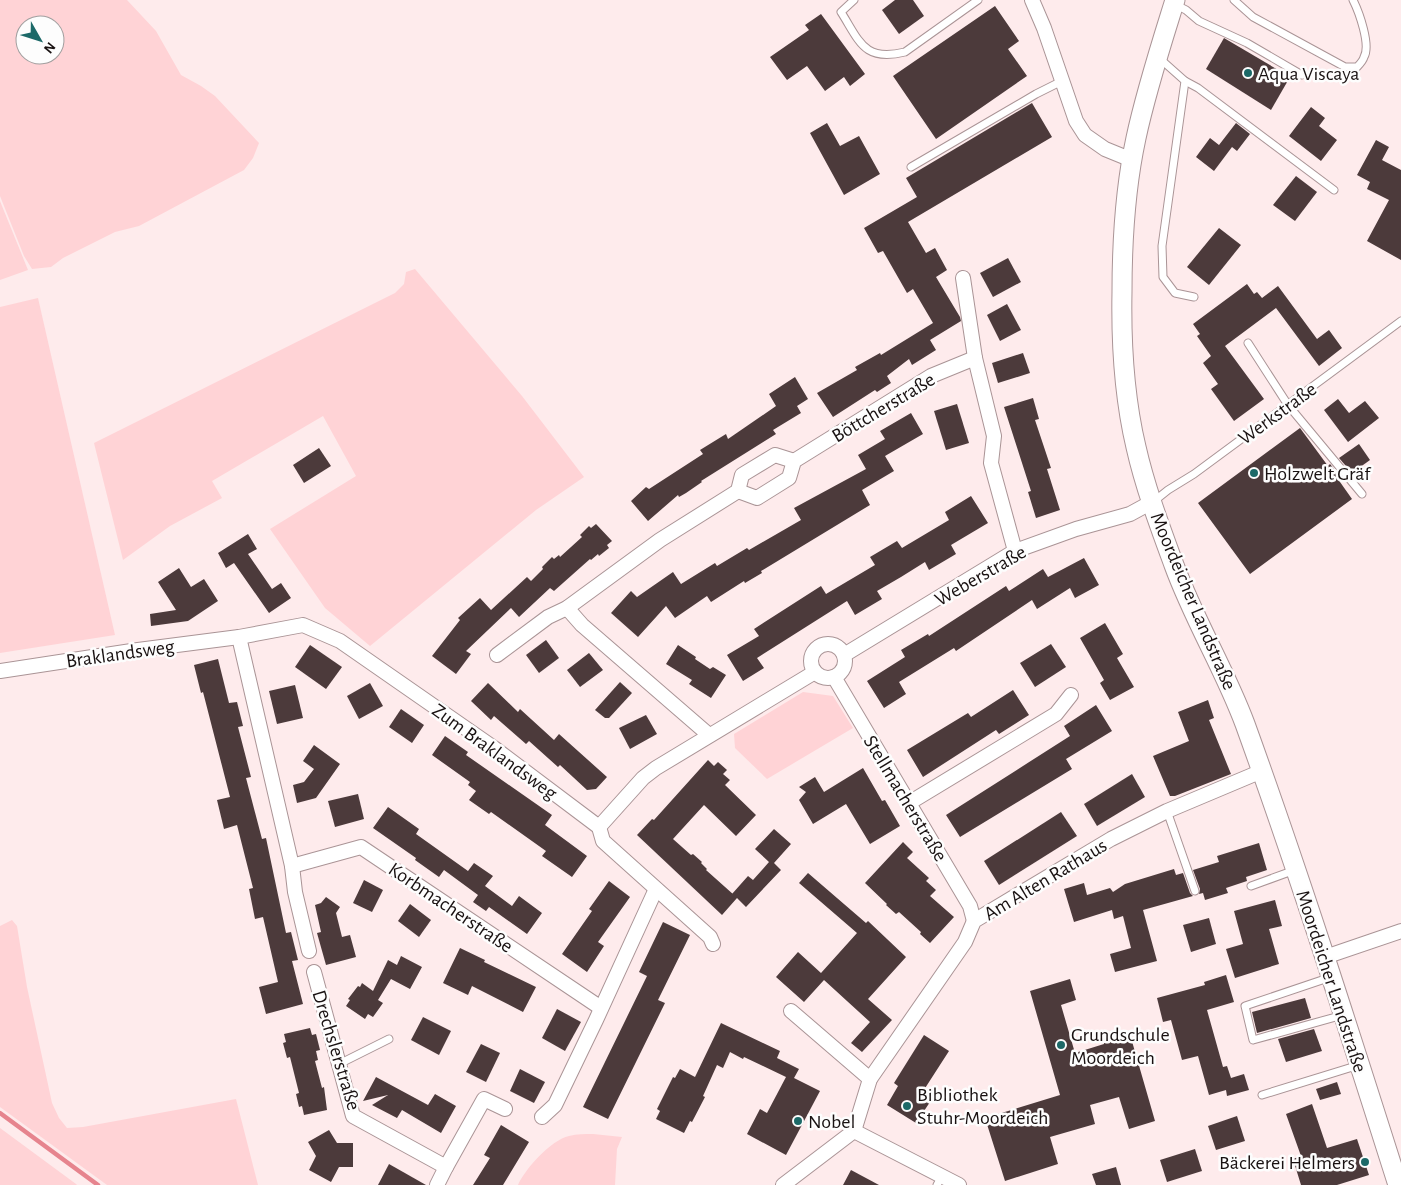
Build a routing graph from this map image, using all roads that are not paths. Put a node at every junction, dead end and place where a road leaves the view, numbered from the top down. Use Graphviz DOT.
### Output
graph roads {
  1 [pos="854,0"];
  2 [pos="978,0"];
  3 [pos="1032,0"];
  4 [pos="1234,0"];
  5 [pos="1353,0"];
  6 [pos="1175,2"];
  7 [pos="1158,56"];
  8 [pos="1302,75"];
  9 [pos="1185,80"];
  10 [pos="1062,81"];
  11 [pos="1132,160"];
  12 [pos="911,167"];
  13 [pos="1334,190"];
  14 [pos="963,278"];
  15 [pos="1194,297"];
  16 [pos="1401,321"];
  17 [pos="1248,343"];
  18 [pos="975,358"];
  19 [pos="1288,405"];
  20 [pos="794,461"];
  21 [pos="738,492"];
  22 [pos="1362,494"];
  23 [pos="1152,502"];
  24 [pos="1014,551"];
  25 [pos="567,608"];
  26 [pos="240,637"];
  27 [pos="497,655"];
  28 [pos="844,656"];
  29 [pos="0,671"];
  30 [pos="815,672"];
  31 [pos="834,677"];
  32 [pos="1071,695"];
  33 [pos="709,735"];
  34 [pos="1262,771"];
  35 [pos="909,804"];
  36 [pos="1167,811"];
  37 [pos="598,827"];
  38 [pos="292,866"];
  39 [pos="1295,870"];
  40 [pos="1251,886"];
  41 [pos="656,888"];
  42 [pos="1195,891"];
  43 [pos="974,921"];
  44 [pos="1401,931"];
  45 [pos="713,944"];
  46 [pos="309,951"];
  47 [pos="1325,956"];
  48 [pos="314,972"];
  49 [pos="1331,976"];
  50 [pos="601,1008"];
  51 [pos="791,1012"];
  52 [pos="1344,1015"];
  53 [pos="389,1039"];
  54 [pos="339,1064"];
  55 [pos="1360,1065"];
  56 [pos="870,1079"];
  57 [pos="1262,1096"];
  58 [pos="505,1109"];
  59 [pos="542,1117"];
  60 [pos="854,1131"];
  61 [pos="446,1167"];
  62 [pos="939,1180"];
  63 [pos="437,1185"];
  64 [pos="783,1185"];
  65 [pos="959,1185"];
  66 [pos="1398,1185"];
  1 -- 2 [label="lane"];
  3 -- 10 [label="street"];
  4 -- 5 [label="lane"];
  6 -- 7 [label="main road, Moordeicher Landstraße"];
  6 -- 8 [label="lane"];
  7 -- 9 [label="lane"];
  7 -- 11 [label="main road, Moordeicher Landstraße"];
  9 -- 13 [label="lane"];
  9 -- 15 [label="lane"];
  10 -- 11 [label="street"];
  10 -- 12 [label="lane"];
  11 -- 23 [label="main road, Moordeicher Landstraße"];
  14 -- 18 [label="street"];
  16 -- 19 [label="lane, Werkstraße"];
  17 -- 19 [label="lane"];
  18 -- 20 [label="street, Böttcherstraße"];
  18 -- 24 [label="street"];
  19 -- 22 [label="lane"];
  19 -- 23 [label="lane, Werkstraße"];
  20 -- 21 [label="street"];
  20 -- 21 [label="street"];
  21 -- 25 [label="street"];
  23 -- 24 [label="street, Weberstraße"];
  23 -- 34 [label="main road, Moordeicher Landstraße"];
  24 -- 28 [label="street, Weberstraße"];
  25 -- 27 [label="street"];
  25 -- 33 [label="street"];
  26 -- 29 [label="street, Braklandsweg"];
  26 -- 37 [label="street, Zum Braklandsweg"];
  26 -- 38 [label="street"];
  28 -- 30 [label="street"];
  28 -- 31 [label="street"];
  30 -- 31 [label="street"];
  30 -- 33 [label="street"];
  31 -- 35 [label="street, Stellmacherstraße"];
  32 -- 35 [label="street"];
  33 -- 37 [label="street"];
  34 -- 36 [label="street, Am Alten Rathaus"];
  34 -- 39 [label="main road, Moordeicher Landstraße"];
  35 -- 43 [label="street, Stellmacherstraße"];
  36 -- 42 [label="lane"];
  36 -- 43 [label="street, Am Alten Rathaus"];
  37 -- 41 [label="street, Zum Braklandsweg"];
  38 -- 46 [label="street"];
  38 -- 50 [label="street, Korbmacherstraße"];
  39 -- 40 [label="lane"];
  39 -- 47 [label="main road, Moordeicher Landstraße"];
  41 -- 45 [label="street, Zum Braklandsweg"];
  41 -- 50 [label="street"];
  43 -- 56 [label="street, Am Alten Rathaus"];
  44 -- 47 [label="street"];
  47 -- 49 [label="main road, Moordeicher Landstraße"];
  48 -- 54 [label="street, Drechslerstraße"];
  49 -- 52 [label="main road, Moordeicher Landstraße"];
  49 -- 52 [label="lane"];
  50 -- 59 [label="street"];
  51 -- 56 [label="street"];
  52 -- 55 [label="main road, Moordeicher Landstraße"];
  53 -- 54 [label="lane"];
  54 -- 61 [label="street, Drechslerstraße"];
  55 -- 57 [label="lane"];
  55 -- 66 [label="main road, Moordeicher Landstraße"];
  56 -- 60 [label="street, Am Alten Rathaus"];
  58 -- 61 [label="street"];
  60 -- 62 [label="street"];
  60 -- 64 [label="street"];
  61 -- 63 [label="street"];
  62 -- 65 [label="street"];
}
